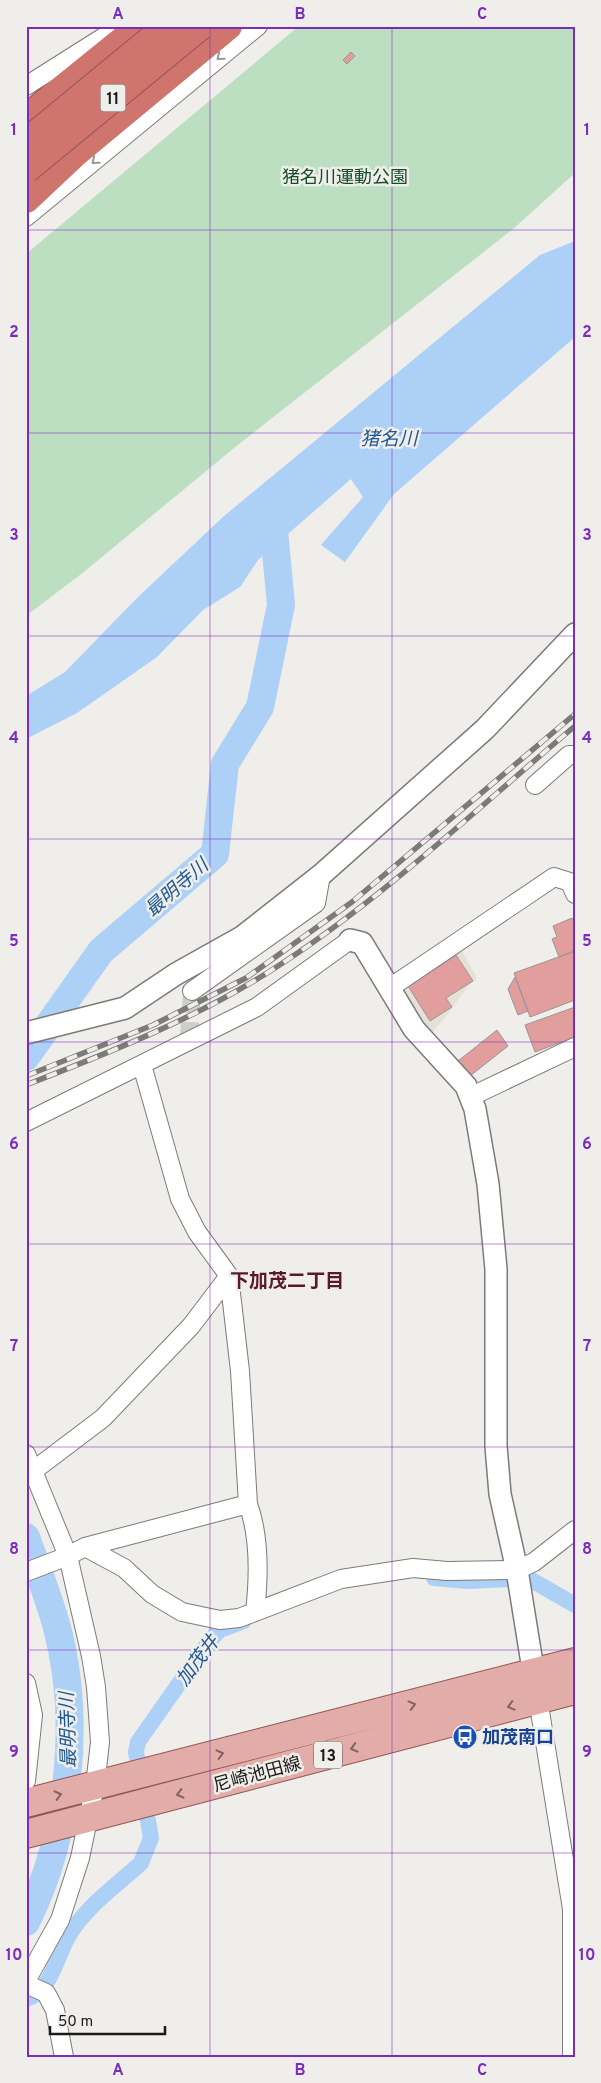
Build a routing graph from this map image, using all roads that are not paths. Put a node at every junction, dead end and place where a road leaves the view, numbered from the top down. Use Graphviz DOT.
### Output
graph roads {
  1 [pos="121,26"];
  2 [pos="141,26"];
  3 [pos="168,26"];
  4 [pos="200,26"];
  5 [pos="217,26"];
  6 [pos="228,26"];
  7 [pos="258,26"];
  8 [pos="26,86"];
  9 [pos="26,119"];
  10 [pos="26,139"];
  11 [pos="26,143"];
  12 [pos="26,169"];
  13 [pos="26,199"];
  14 [pos="26,217"];
  15 [pos="575,634"];
  16 [pos="575,755"];
  17 [pos="535,785"];
  18 [pos="321,875"];
  19 [pos="575,894"];
  20 [pos="350,940"];
  21 [pos="390,987"];
  22 [pos="192,991"];
  23 [pos="26,1033"];
  24 [pos="575,1047"];
  25 [pos="142,1065"];
  26 [pos="472,1096"];
  27 [pos="26,1122"];
  28 [pos="229,1276"];
  29 [pos="26,1454"];
  30 [pos="33,1471"];
  31 [pos="248,1504"];
  32 [pos="575,1530"];
  33 [pos="85,1547"];
  34 [pos="65,1557"];
  35 [pos="516,1570"];
  36 [pos="26,1572"];
  37 [pos="255,1612"];
  38 [pos="575,1662"];
  39 [pos="532,1673"];
  40 [pos="26,1683"];
  41 [pos="575,1690"];
  42 [pos="538,1699"];
  43 [pos="92,1787"];
  44 [pos="27,1796"];
  45 [pos="85,1819"];
  46 [pos="26,1834"];
  47 [pos="574,1968"];
  48 [pos="26,1982"];
  49 [pos="64,2057"];
  50 [pos="572,2057"];
  1 -- 8 [label="street"];
  2 -- 9 [label="highway"];
  3 -- 11 [label="highway, 11, bridge"];
  4 -- 12 [label="highway, 11, bridge"];
  5 -- 10 [label="street"];
  6 -- 13 [label="highway"];
  7 -- 14 [label="street, one-way"];
  15 -- 18 [label="street"];
  16 -- 17 [label="street"];
  18 -- 22 [label="street"];
  18 -- 23 [label="street"];
  19 -- 21 [label="street"];
  20 -- 21 [label="street"];
  20 -- 25 [label="street"];
  21 -- 26 [label="street"];
  24 -- 26 [label="street"];
  25 -- 27 [label="street"];
  25 -- 28 [label="street"];
  26 -- 35 [label="street"];
  28 -- 30 [label="street"];
  28 -- 31 [label="street"];
  29 -- 30 [label="street"];
  30 -- 34 [label="street"];
  31 -- 33 [label="street"];
  31 -- 37 [label="street"];
  32 -- 35 [label="street"];
  33 -- 34 [label="street"];
  33 -- 37 [label="street"];
  34 -- 36 [label="street"];
  34 -- 43 [label="street"];
  35 -- 37 [label="street"];
  35 -- 39 [label="street"];
  38 -- 39 [label="main road, 尼崎池田線 / 13"];
  39 -- 42 [label="street"];
  43 -- 39 [label="main road, 尼崎池田線 / 13, one-way"];
  40 -- 44 [label="street"];
  41 -- 42 [label="main road, 尼崎池田線 / 13"];
  42 -- 45 [label="main road, 尼崎池田線 / 13, one-way"];
  42 -- 47 [label="street"];
  44 -- 43 [label="main road, 尼崎池田線 / 13, one-way"];
  43 -- 45 [label="street"];
  45 -- 46 [label="main road, 尼崎池田線 / 13"];
  45 -- 48 [label="street"];
  47 -- 50 [label="street"];
  48 -- 49 [label="street"];
}
